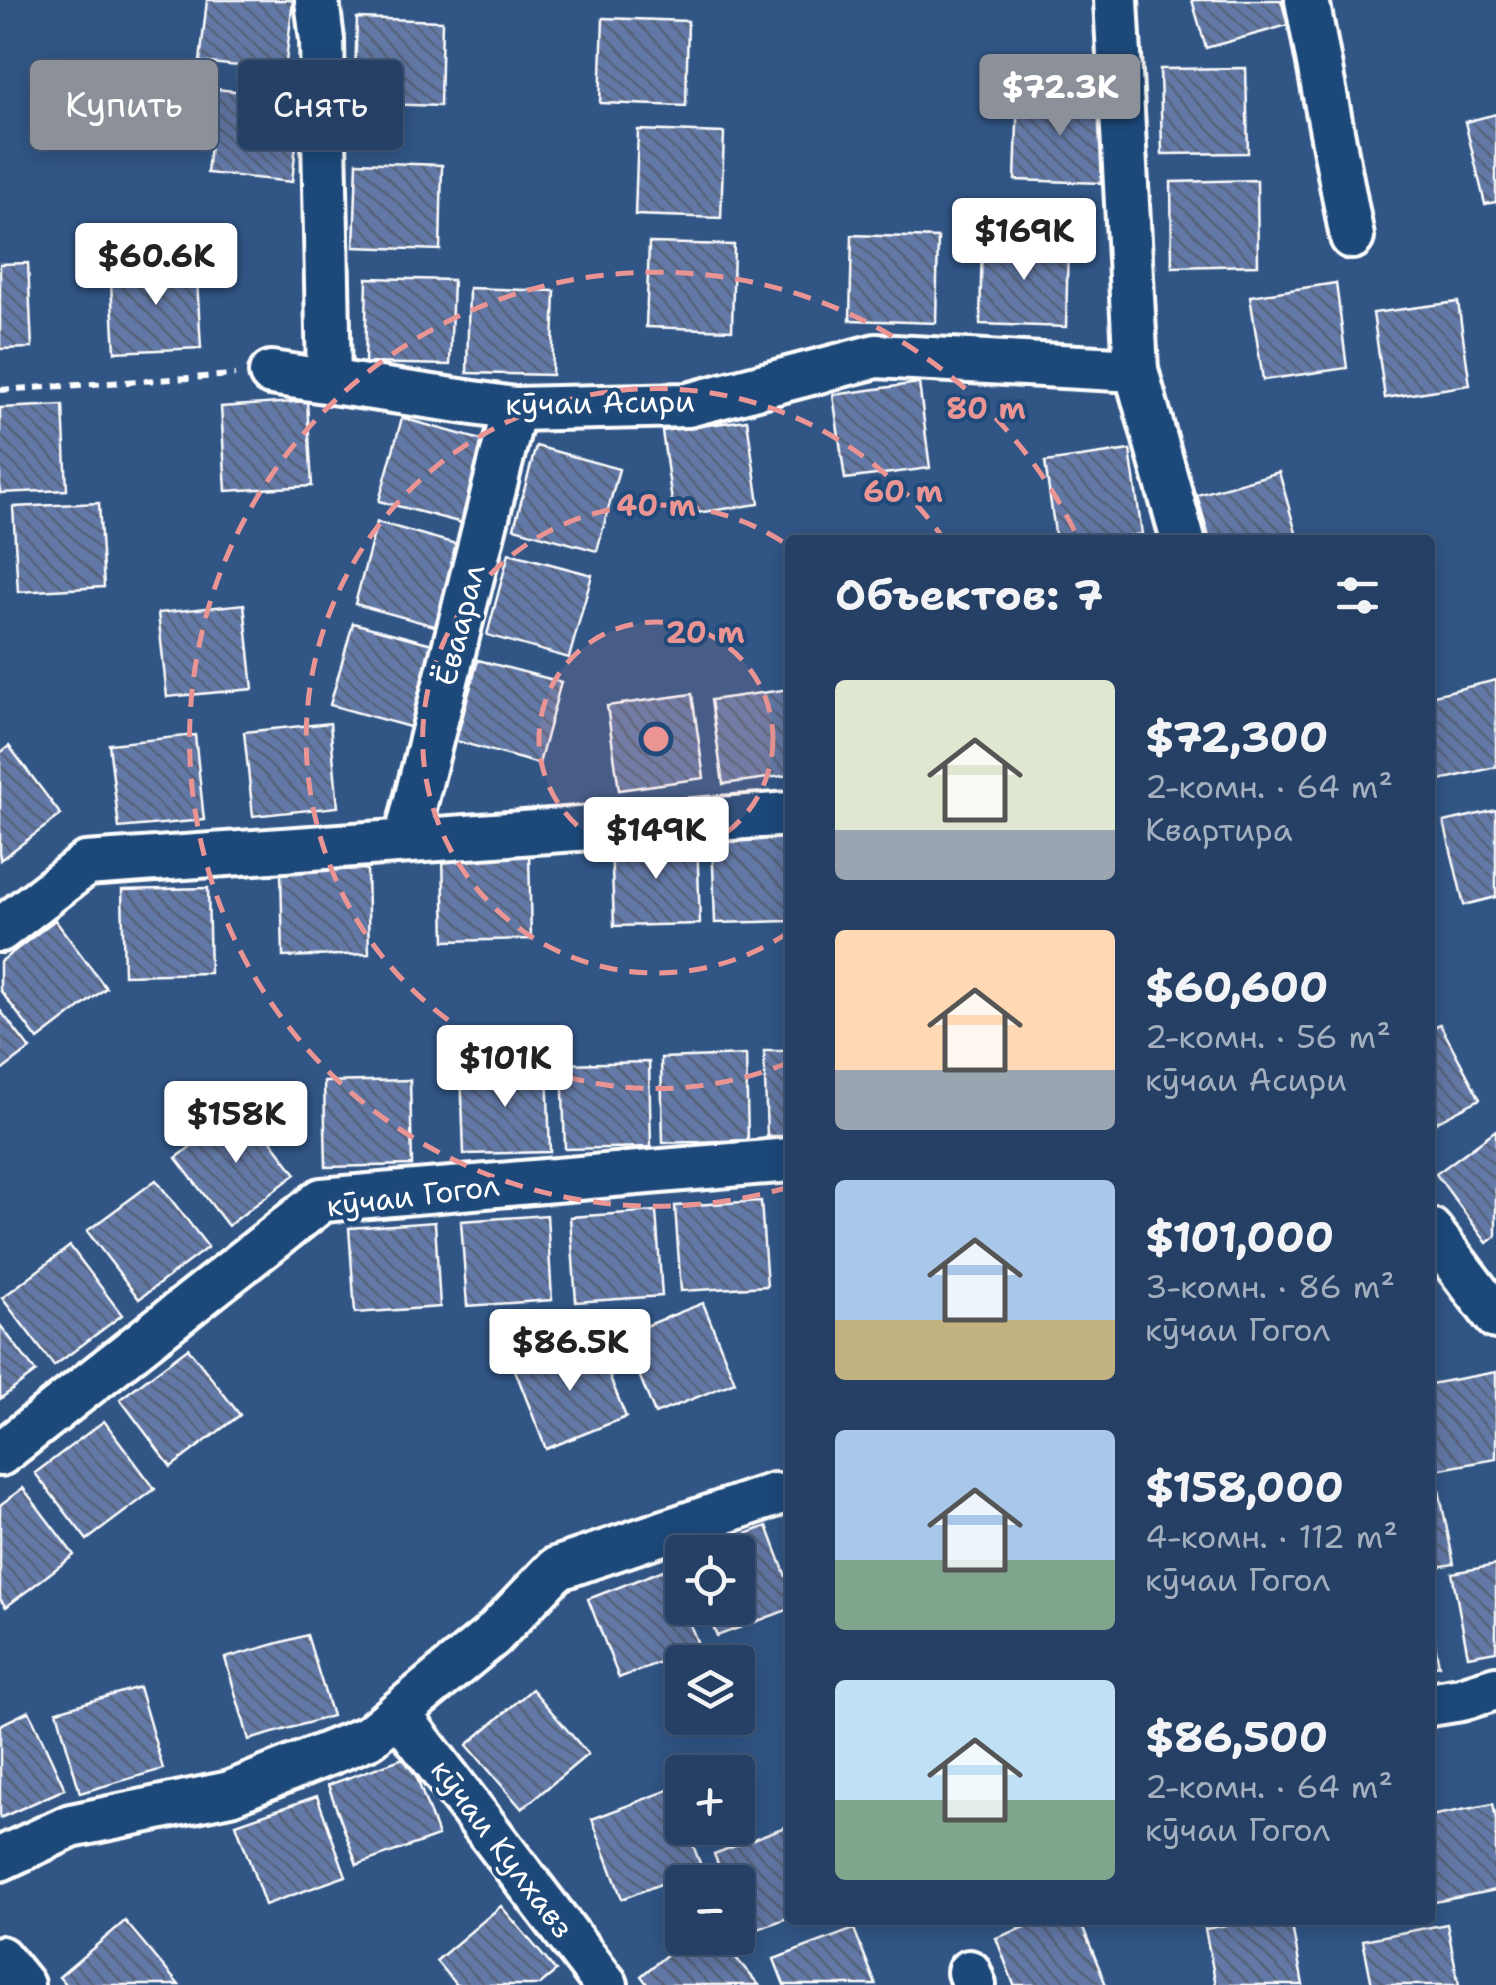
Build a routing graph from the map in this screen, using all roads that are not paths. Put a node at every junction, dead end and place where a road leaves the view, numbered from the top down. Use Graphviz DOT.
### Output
graph roads {
  1 [pos="317,0"];
  2 [pos="1116,0"];
  3 [pos="1307,0"];
  4 [pos="1352,237"];
  5 [pos="1136,370"];
  6 [pos="271,373"];
  7 [pos="329,380"];
  8 [pos="514,409"];
  9 [pos="1182,535"];
  10 [pos="785,814"];
  11 [pos="406,840"];
  12 [pos="0,930"];
  13 [pos="785,1160"];
  14 [pos="1435,1237"];
  15 [pos="1496,1317"];
  16 [pos="0,1454"];
  17 [pos="774,1495"];
  18 [pos="1496,1688"];
  19 [pos="1435,1703"];
  20 [pos="398,1713"];
  21 [pos="0,1859"];
  22 [pos="0,1958"];
  23 [pos="22,1985"];
  24 [pos="606,1985"];
  1 -- 7 [label="street"];
  2 -- 5 [label="street"];
  3 -- 4 [label="street"];
  5 -- 8 [label="street, кӯчаи Асири"];
  5 -- 9 [label="street"];
  6 -- 7 [label="street, кӯчаи Асири"];
  7 -- 8 [label="street, кӯчаи Асири"];
  8 -- 11 [label="street, Ёваарал"];
  10 -- 11 [label="street"];
  11 -- 12 [label="street"];
  13 -- 16 [label="street, кӯчаи Гогол"];
  14 -- 15 [label="street"];
  17 -- 20 [label="street"];
  18 -- 19 [label="street"];
  20 -- 21 [label="street"];
  20 -- 24 [label="street, кӯчаи Кулхавз"];
  22 -- 23 [label="street"];
}
